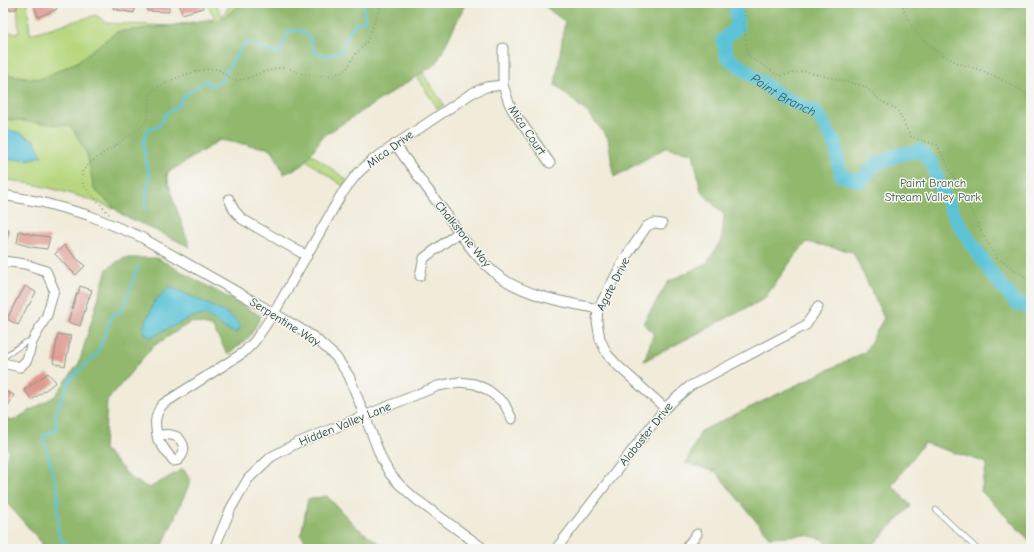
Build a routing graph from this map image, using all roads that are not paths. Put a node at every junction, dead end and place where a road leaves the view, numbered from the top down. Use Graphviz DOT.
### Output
graph roads {
  1 [pos="503,48"];
  2 [pos="503,85"];
  3 [pos="395,144"];
  4 [pos="550,163"];
  5 [pos="3,195"];
  6 [pos="229,199"];
  7 [pos="662,224"];
  8 [pos="459,232"];
  9 [pos="307,256"];
  10 [pos="3,260"];
  11 [pos="420,276"];
  12 [pos="818,307"];
  13 [pos="598,309"];
  14 [pos="274,312"];
  15 [pos="32,342"];
  16 [pos="3,362"];
  17 [pos="665,408"];
  18 [pos="365,416"];
  19 [pos="512,419"];
  20 [pos="157,436"];
  21 [pos="936,510"];
  22 [pos="697,534"];
  23 [pos="214,549"];
  24 [pos="484,549"];
  25 [pos="556,549"];
  26 [pos="685,549"];
  27 [pos="977,549"];
  1 -- 2 [label="street, Mica Court"];
  2 -- 3 [label="street, Mica Drive"];
  2 -- 4 [label="street, Mica Court"];
  3 -- 8 [label="street, Chalkstone Way"];
  3 -- 9 [label="street, Mica Drive"];
  5 -- 14 [label="street, Serpentine Way"];
  6 -- 9 [label="street"];
  7 -- 13 [label="street, Agate Drive"];
  8 -- 11 [label="street"];
  8 -- 13 [label="street, Chalkstone Way"];
  9 -- 14 [label="street, Mica Drive"];
  10 -- 15 [label="street"];
  12 -- 17 [label="street, Alabaster Drive"];
  13 -- 17 [label="street, Agate Drive"];
  14 -- 18 [label="street, Serpentine Way"];
  14 -- 20 [label="street, Mica Drive"];
  15 -- 16 [label="lane"];
  15 -- 16 [label="street"];
  17 -- 25 [label="street, Alabaster Drive"];
  18 -- 19 [label="street, Hidden Valley Lane"];
  18 -- 23 [label="street, Hidden Valley Lane"];
  18 -- 24 [label="street, Serpentine Way"];
  21 -- 27 [label="lane"];
  22 -- 26 [label="street"];
}
